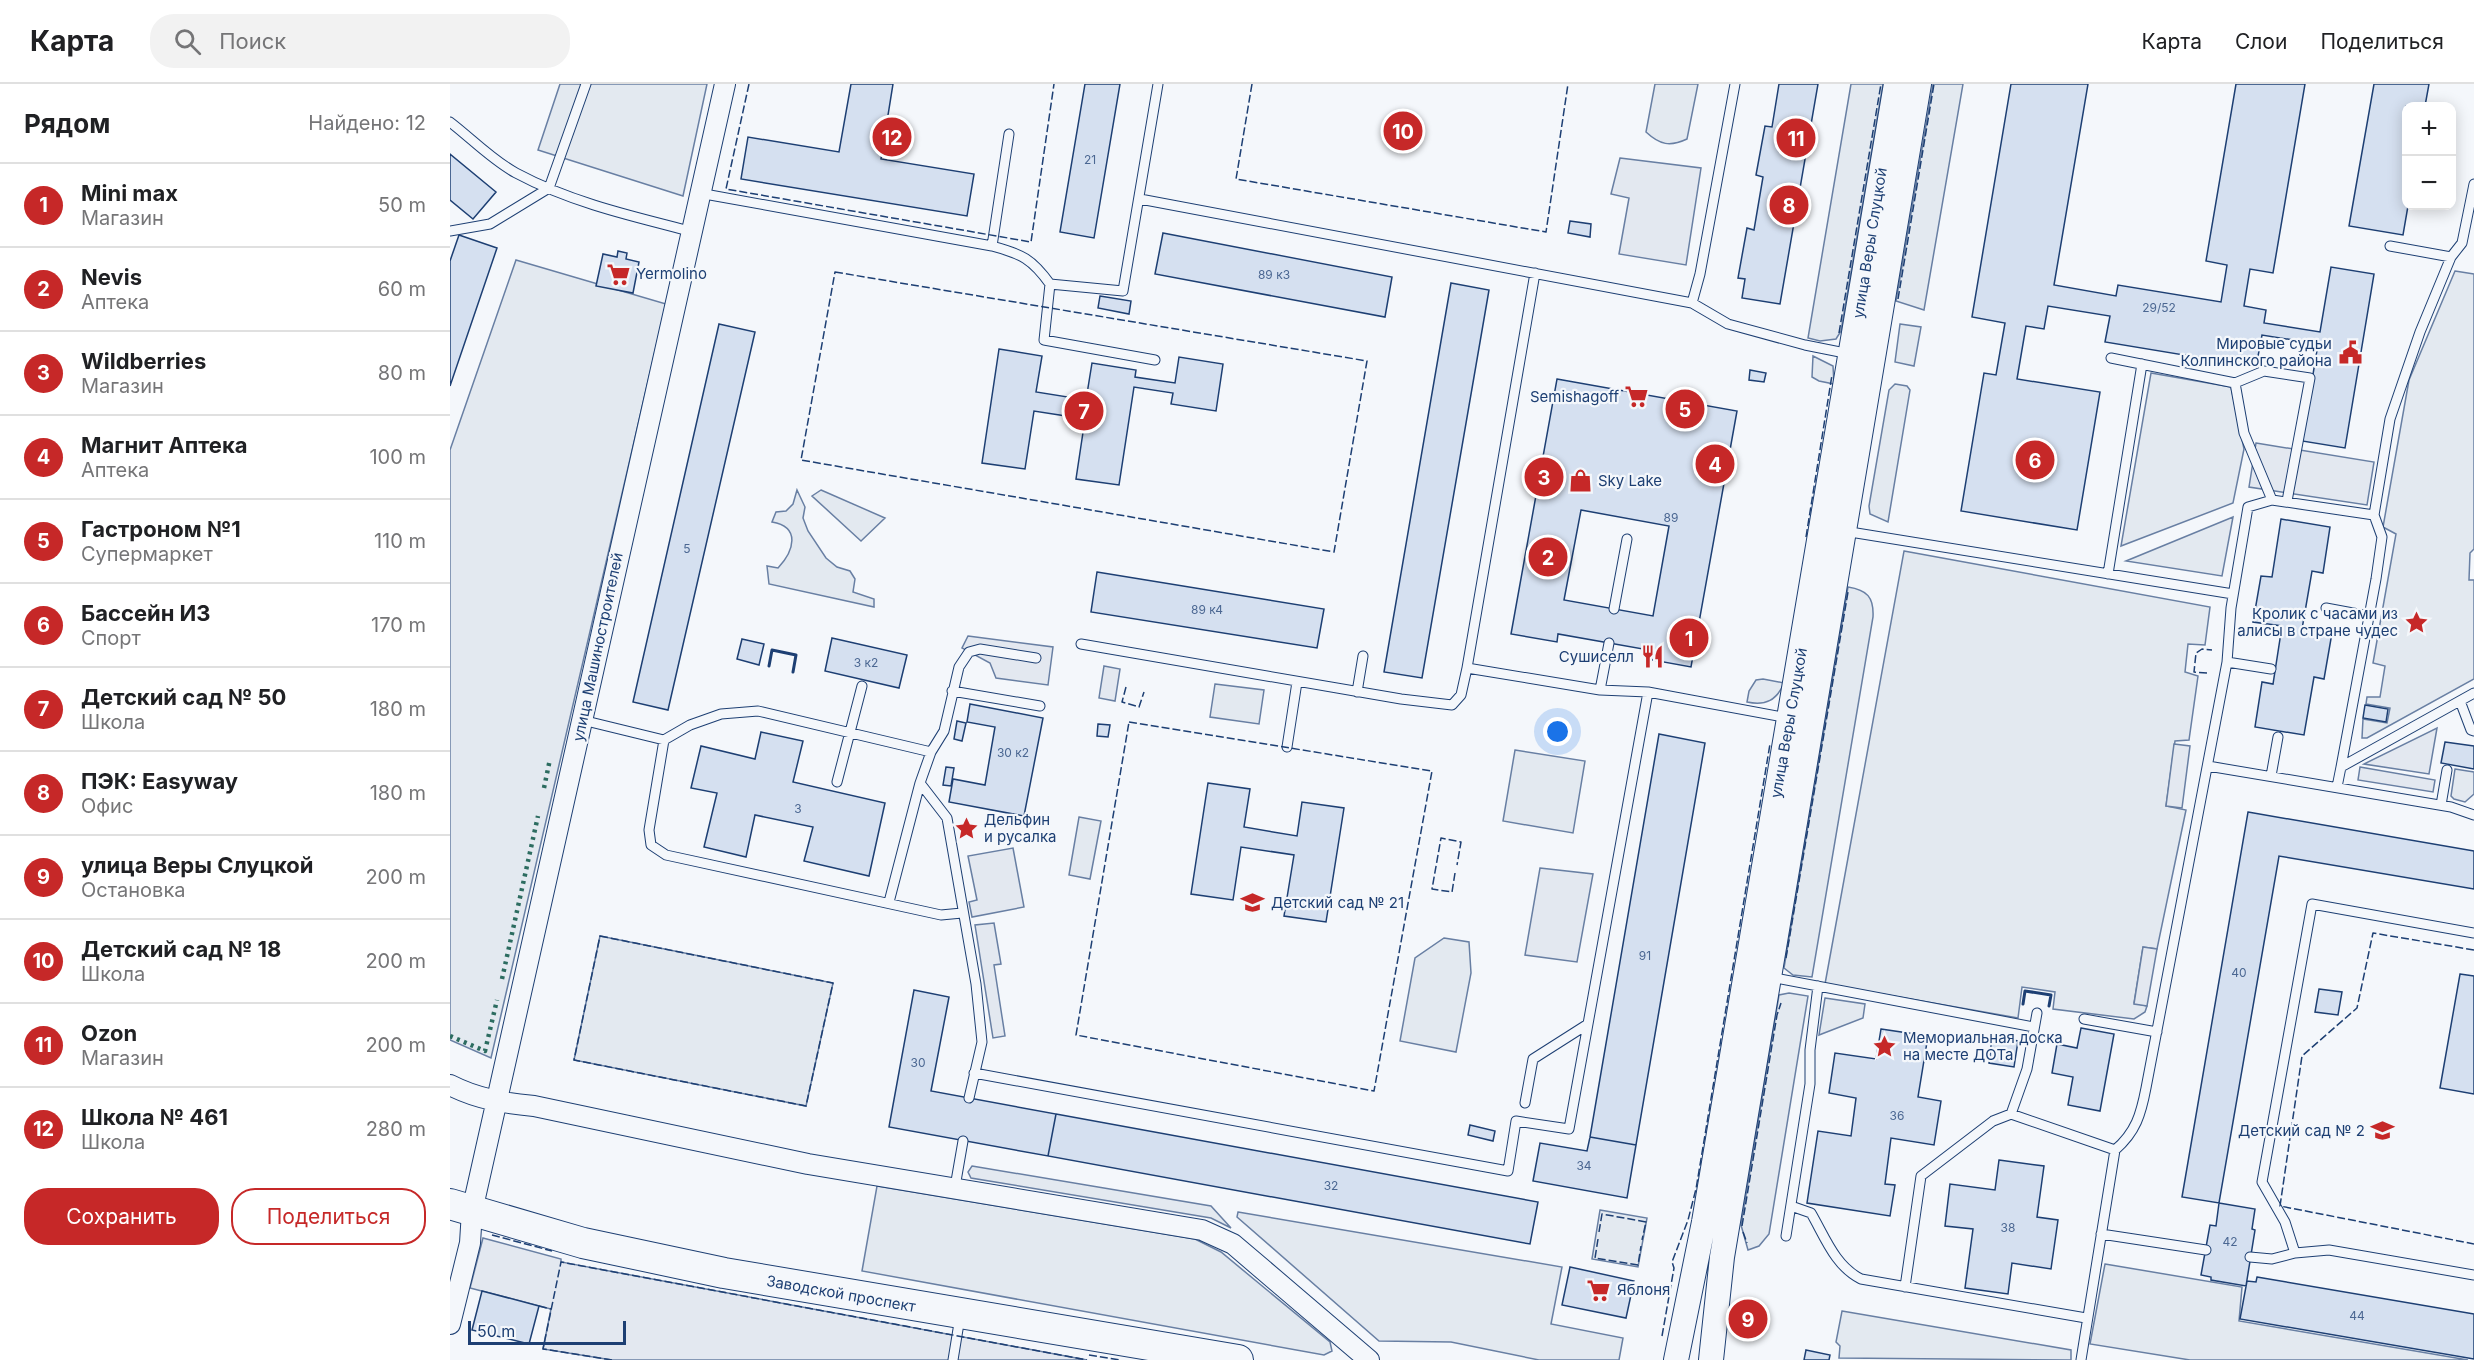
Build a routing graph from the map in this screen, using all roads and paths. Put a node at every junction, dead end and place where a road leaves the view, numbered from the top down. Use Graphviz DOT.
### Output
graph roads {
  1 [pos="586,84"];
  2 [pos="725,84"];
  3 [pos="1158,84"];
  4 [pos="1735,84"];
  5 [pos="1896,84"];
  6 [pos="1919,84"];
  7 [pos="450,122"];
  8 [pos="1009,134"];
  9 [pos="2474,184"];
  10 [pos="549,188"];
  11 [pos="699,193"];
  12 [pos="2473,195"];
  13 [pos="1140,199"];
  14 [pos="450,231"];
  15 [pos="690,231"];
  16 [pos="992,246"];
  17 [pos="2390,246"];
  18 [pos="2451,257"];
  19 [pos="1535,273"];
  20 [pos="1050,284"];
  21 [pos="1692,303"];
  22 [pos="1862,356"];
  23 [pos="2111,358"];
  24 [pos="1155,360"];
  25 [pos="2142,364"];
  26 [pos="2235,383"];
  27 [pos="2272,500"];
  28 [pos="2287,501"];
  29 [pos="2374,515"];
  30 [pos="1843,531"];
  31 [pos="1627,539"];
  32 [pos="2108,574"];
  33 [pos="2233,594"];
  34 [pos="2326,608"];
  35 [pos="1614,609"];
  36 [pos="2369,616"];
  37 [pos="1609,643"];
  38 [pos="1081,644"];
  39 [pos="1363,656"];
  40 [pos="1036,658"];
  41 [pos="2227,662"];
  42 [pos="1467,668"];
  43 [pos="2271,669"];
  44 [pos="1297,681"];
  45 [pos="862,686"];
  46 [pos="1600,690"];
  47 [pos="952,691"];
  48 [pos="1357,692"];
  49 [pos="1647,692"];
  50 [pos="2474,693"];
  51 [pos="2460,701"];
  52 [pos="1041,706"];
  53 [pos="582,720"];
  54 [pos="1800,720"];
  55 [pos="2474,731"];
  56 [pos="850,733"];
  57 [pos="2278,737"];
  58 [pos="664,740"];
  59 [pos="1287,747"];
  60 [pos="931,752"];
  61 [pos="2208,766"];
  62 [pos="2341,768"];
  63 [pos="2447,770"];
  64 [pos="2271,776"];
  65 [pos="837,782"];
  66 [pos="920,783"];
  67 [pos="2337,787"];
  68 [pos="2441,805"];
  69 [pos="2474,815"];
  70 [pos="889,902"];
  71 [pos="962,913"];
  72 [pos="2474,933"];
  73 [pos="1758,975"];
  74 [pos="1818,986"];
  75 [pos="2037,1013"];
  76 [pos="2084,1019"];
  77 [pos="1588,1024"];
  78 [pos="2034,1027"];
  79 [pos="2157,1032"];
  80 [pos="974,1073"];
  81 [pos="450,1085"];
  82 [pos="969,1098"];
  83 [pos="497,1102"];
  84 [pos="1526,1103"];
  85 [pos="2011,1114"];
  86 [pos="963,1140"];
  87 [pos="2115,1150"];
  88 [pos="955,1187"];
  89 [pos="1791,1206"];
  90 [pos="461,1208"];
  91 [pos="2101,1234"];
  92 [pos="1786,1236"];
  93 [pos="2206,1250"];
  94 [pos="2295,1253"];
  95 [pos="2250,1257"];
  96 [pos="2474,1275"];
  97 [pos="1905,1287"];
  98 [pos="961,1314"];
  99 [pos="2086,1318"];
  100 [pos="450,1324"];
  101 [pos="953,1360"];
  102 [pos="1238,1360"];
  103 [pos="1369,1360"];
  104 [pos="1676,1360"];
  105 [pos="1711,1360"];
  106 [pos="2081,1360"];
  1 -- 10 [label="lane"];
  2 -- 11 [label="street, улица Машиностроителей"];
  3 -- 13 [label="lane"];
  4 -- 21 [label="lane"];
  5 -- 22 [label="street, улица Веры Слуцкой"];
  6 -- 22 [label="street, улица Веры Слуцкой"];
  7 -- 10 [label="lane"];
  8 -- 16 [label="lane"];
  9 -- 12 [label="lane"];
  10 -- 14 [label="lane"];
  10 -- 15 [label="lane"];
  11 -- 15 [label="street, улица Машиностроителей"];
  11 -- 16 [label="lane"];
  12 -- 18 [label="lane"];
  13 -- 19 [label="lane"];
  13 -- 20 [label="lane"];
  15 -- 53 [label="street, улица Машиностроителей"];
  16 -- 20 [label="lane"];
  17 -- 18 [label="lane"];
  18 -- 29 [label="lane"];
  19 -- 21 [label="lane"];
  19 -- 42 [label="lane"];
  20 -- 24 [label="lane"];
  21 -- 22 [label="lane"];
  22 -- 30 [label="street, улица Веры Слуцкой"];
  22 -- 54 [label="street, улица Веры Слуцкой"];
  23 -- 25 [label="lane"];
  25 -- 26 [label="lane"];
  25 -- 32 [label="lane"];
  26 -- 27 [label="lane"];
  26 -- 28 [label="lane"];
  27 -- 28 [label="lane"];
  27 -- 33 [label="lane"];
  28 -- 29 [label="lane"];
  29 -- 36 [label="lane"];
  30 -- 32 [label="lane"];
  30 -- 54 [label="street, улица Веры Слуцкой"];
  31 -- 35 [label="lane"];
  32 -- 33 [label="lane"];
  33 -- 41 [label="lane"];
  34 -- 36 [label="lane"];
  36 -- 62 [label="lane"];
  37 -- 46 [label="lane"];
  38 -- 44 [label="lane"];
  39 -- 48 [label="lane"];
  40 -- 47 [label="lane"];
  41 -- 43 [label="lane"];
  41 -- 61 [label="lane"];
  42 -- 46 [label="lane"];
  42 -- 48 [label="lane"];
  44 -- 48 [label="lane"];
  44 -- 59 [label="lane"];
  45 -- 56 [label="lane"];
  46 -- 49 [label="lane"];
  47 -- 52 [label="lane"];
  47 -- 60 [label="lane"];
  49 -- 54 [label="lane"];
  49 -- 77 [label="lane"];
  50 -- 51 [label="lane"];
  51 -- 55 [label="lane"];
  51 -- 62 [label="lane"];
  53 -- 58 [label="lane"];
  53 -- 83 [label="street, улица Машиностроителей"];
  54 -- 73 [label="street, улица Веры Слуцкой"];
  56 -- 58 [label="lane"];
  56 -- 60 [label="lane"];
  56 -- 65 [label="lane"];
  57 -- 64 [label="lane"];
  58 -- 70 [label="lane"];
  60 -- 66 [label="lane"];
  61 -- 64 [label="lane"];
  61 -- 79 [label="lane"];
  62 -- 67 [label="lane"];
  63 -- 68 [label="lane"];
  64 -- 67 [label="lane"];
  66 -- 70 [label="lane"];
  66 -- 71 [label="lane"];
  67 -- 68 [label="lane"];
  68 -- 69 [label="lane"];
  70 -- 71 [label="lane"];
  71 -- 80 [label="lane"];
  72 -- 94 [label="lane"];
  73 -- 74 [label="lane"];
  73 -- 104 [label="street, улица Веры Слуцкой"];
  73 -- 105 [label="street, улица Веры Слуцкой"];
  74 -- 78 [label="lane"];
  74 -- 89 [label="lane"];
  75 -- 78 [label="lane"];
  76 -- 79 [label="lane"];
  77 -- 80 [label="lane"];
  77 -- 84 [label="lane"];
  78 -- 85 [label="lane"];
  79 -- 87 [label="lane"];
  80 -- 82 [label="lane"];
  81 -- 83 [label="street"];
  83 -- 88 [label="street"];
  83 -- 90 [label="street, улица Машиностроителей"];
  85 -- 87 [label="lane"];
  85 -- 97 [label="lane"];
  86 -- 88 [label="lane"];
  87 -- 91 [label="lane"];
  88 -- 103 [label="street"];
  89 -- 92 [label="lane"];
  89 -- 97 [label="lane"];
  90 -- 98 [label="main road, Заводской проспект"];
  90 -- 100 [label="street, улица Машиностроителей"];
  91 -- 93 [label="lane"];
  91 -- 99 [label="lane"];
  94 -- 95 [label="lane"];
  94 -- 96 [label="lane"];
  97 -- 99 [label="lane"];
  98 -- 101 [label="lane"];
  98 -- 102 [label="main road, Заводской проспект"];
  99 -- 106 [label="lane"];
}
